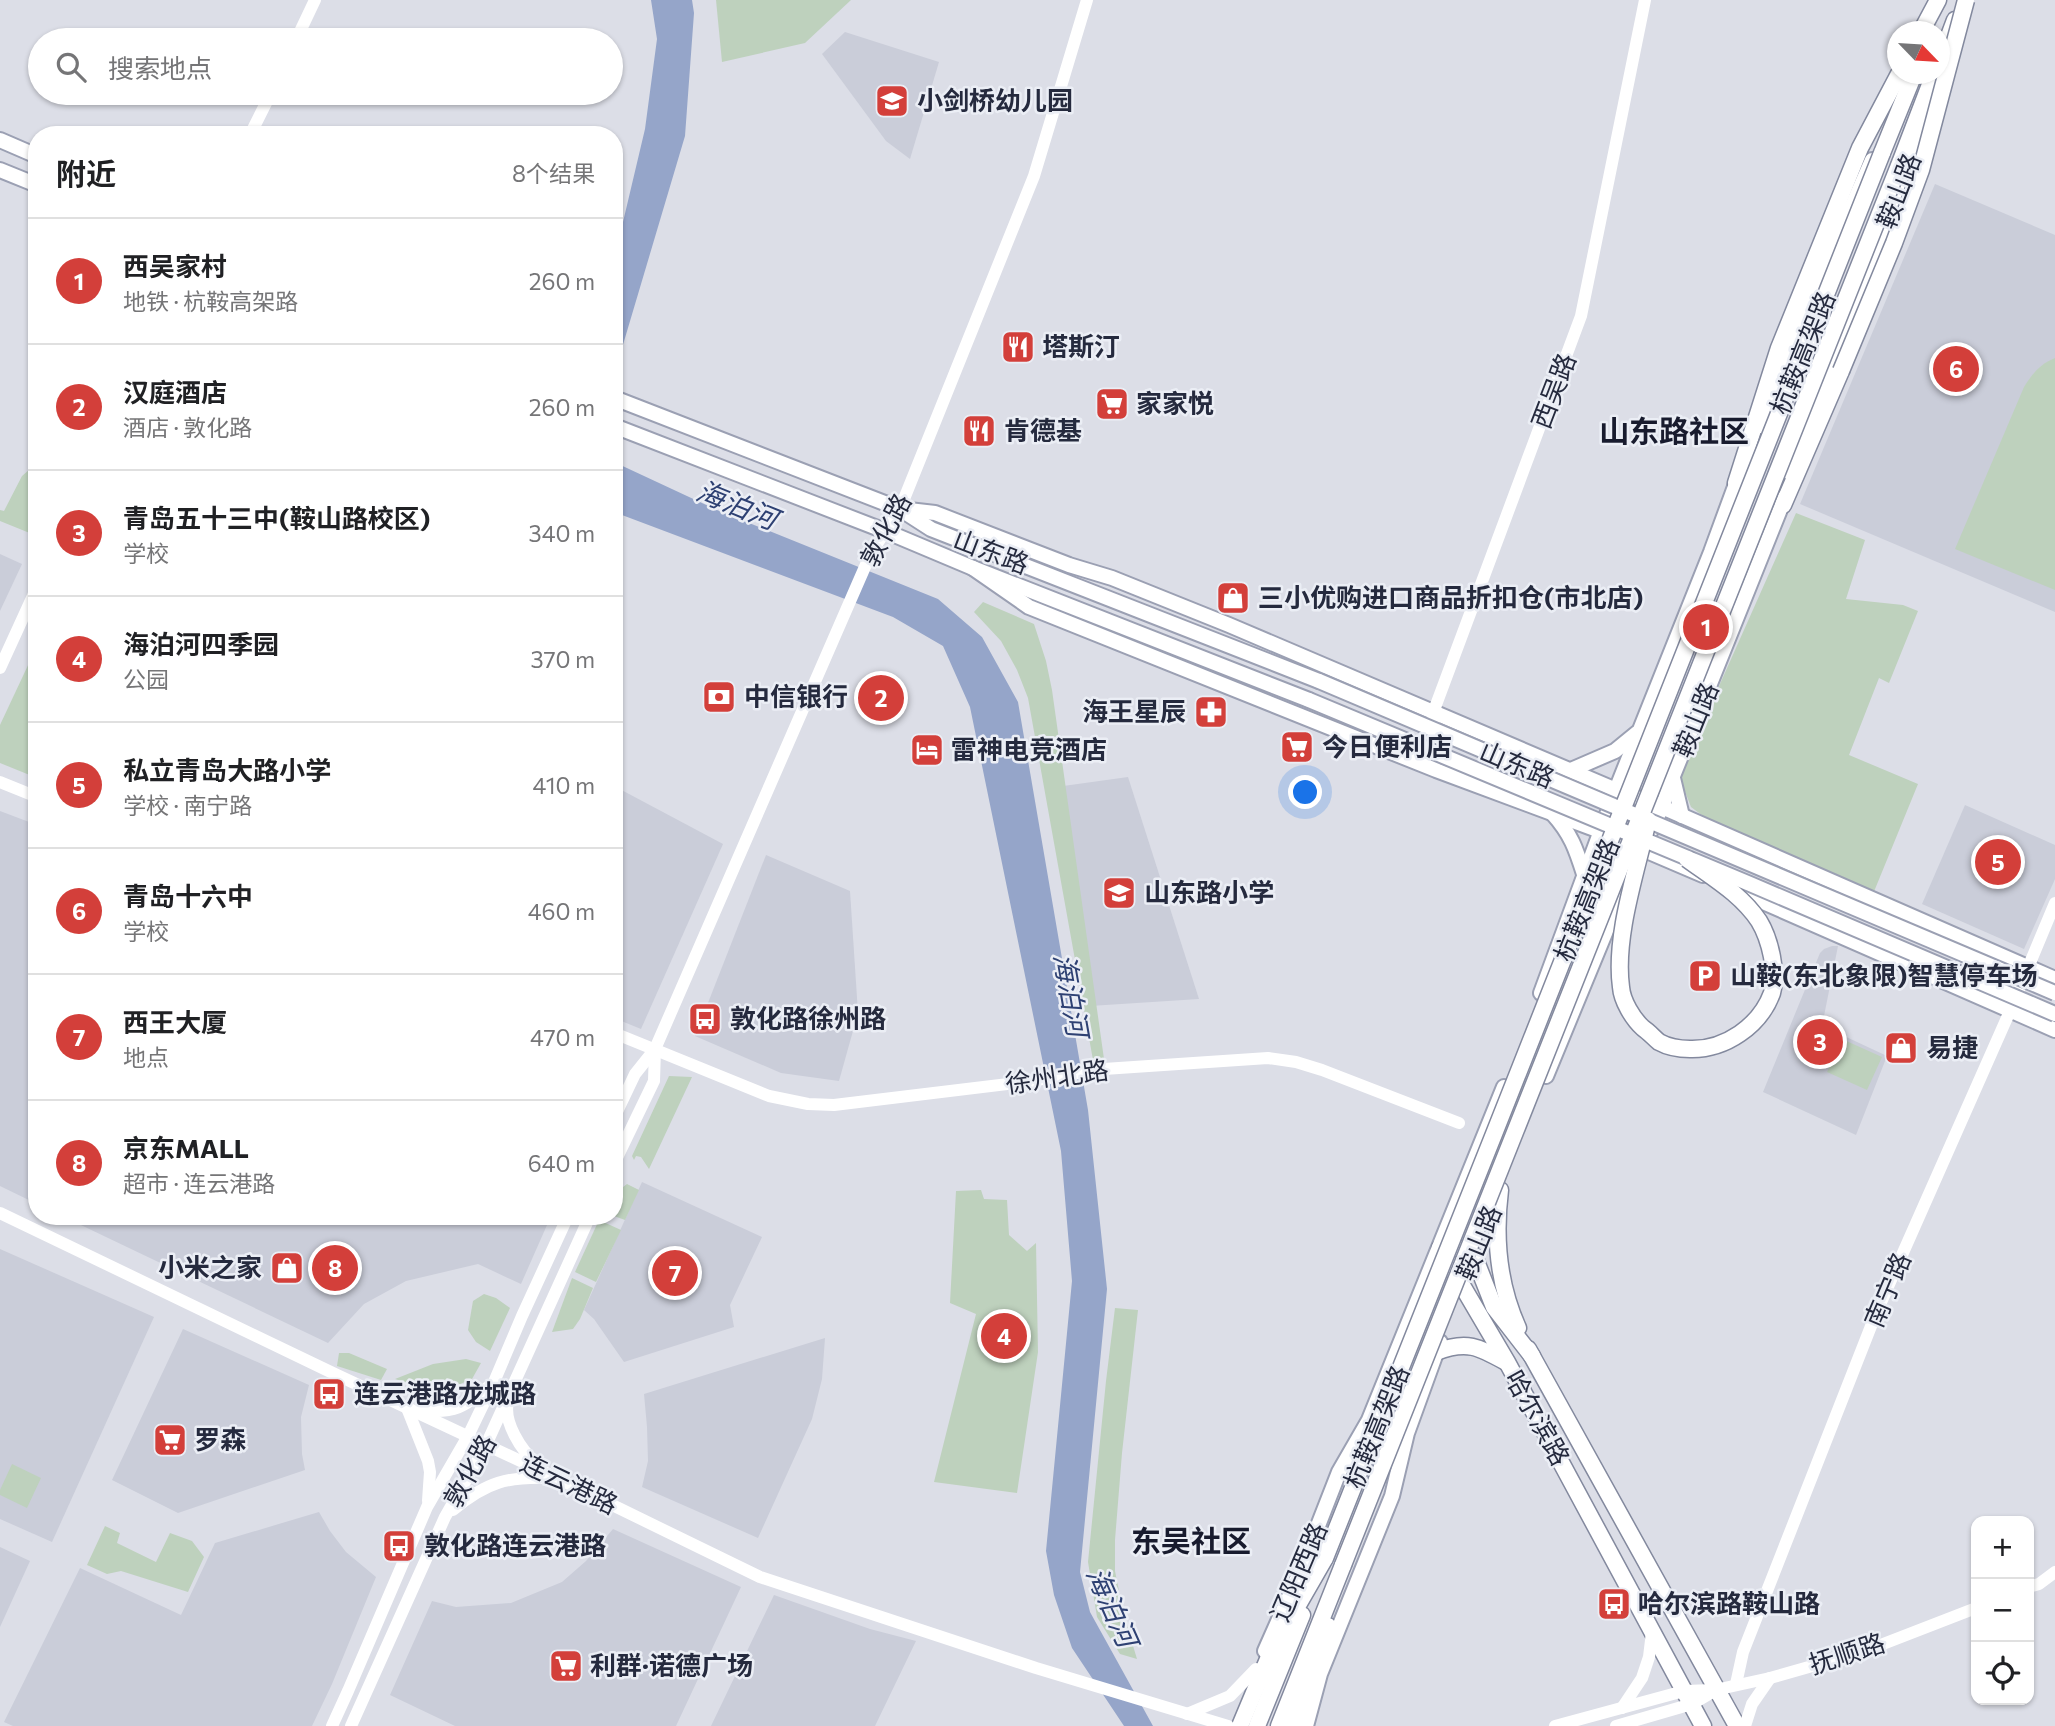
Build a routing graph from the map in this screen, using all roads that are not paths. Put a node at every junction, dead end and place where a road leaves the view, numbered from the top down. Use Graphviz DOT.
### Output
graph roads {
  1 [pos="315,0"];
  2 [pos="1087,0"];
  3 [pos="1644,0"];
  4 [pos="1940,0"];
  5 [pos="1965,0"];
  6 [pos="1931,21"];
  7 [pos="302,28"];
  8 [pos="1950,36"];
  9 [pos="1894,84"];
  10 [pos="1907,84"];
  11 [pos="1907,84"];
  12 [pos="1930,84"];
  13 [pos="265,105"];
  14 [pos="254,126"];
  15 [pos="0,141"];
  16 [pos="28,152"];
  17 [pos="0,170"];
  18 [pos="28,182"];
  19 [pos="623,401"];
  20 [pos="623,429"];
  21 [pos="1736,483"];
  22 [pos="1783,505"];
  23 [pos="900,509"];
  24 [pos="885,531"];
  25 [pos="973,568"];
  26 [pos="28,607"];
  27 [pos="0,668"];
  28 [pos="1433,713"];
  29 [pos="1639,731"];
  30 [pos="1437,770"];
  31 [pos="1572,770"];
  32 [pos="1665,775"];
  33 [pos="0,782"];
  34 [pos="1616,790"];
  35 [pos="28,793"];
  36 [pos="1662,807"];
  37 [pos="1552,813"];
  38 [pos="1682,816"];
  39 [pos="1600,831"];
  40 [pos="1641,848"];
  41 [pos="1687,859"];
  42 [pos="1584,874"];
  43 [pos="2055,903"];
  44 [pos="2028,968"];
  45 [pos="2055,979"];
  46 [pos="2055,993"];
  47 [pos="2010,1011"];
  48 [pos="2055,1014"];
  49 [pos="2055,1030"];
  50 [pos="623,1036"];
  51 [pos="655,1049"];
  52 [pos="623,1099"];
  53 [pos="1459,1123"];
  54 [pos="623,1145"];
  55 [pos="1500,1190"];
  56 [pos="0,1213"];
  57 [pos="564,1225"];
  58 [pos="586,1225"];
  59 [pos="1440,1248"];
  60 [pos="1474,1255"];
  61 [pos="1461,1287"];
  62 [pos="1436,1352"];
  63 [pos="1532,1356"];
  64 [pos="1507,1362"];
  65 [pos="494,1382"];
  66 [pos="510,1394"];
  67 [pos="407,1408"];
  68 [pos="1369,1420"];
  69 [pos="468,1436"];
  70 [pos="486,1445"];
  71 [pos="559,1479"];
  72 [pos="428,1507"];
  73 [pos="444,1517"];
  74 [pos="1325,1558"];
  75 [pos="1343,1565"];
  76 [pos="2055,1572"];
  77 [pos="2034,1586"];
  78 [pos="1971,1610"];
  79 [pos="1652,1632"];
  80 [pos="1256,1669"];
  81 [pos="1770,1678"];
  82 [pos="1737,1684"];
  83 [pos="1715,1689"];
  84 [pos="1688,1698"];
  85 [pos="1622,1708"];
  86 [pos="1186,1714"];
  87 [pos="332,1726"];
  88 [pos="351,1726"];
  89 [pos="1230,1726"];
  90 [pos="1240,1726"];
  91 [pos="1257,1726"];
  92 [pos="1279,1726"];
  93 [pos="1294,1726"];
  94 [pos="1306,1726"];
  95 [pos="1555,1726"];
  96 [pos="1616,1726"];
  97 [pos="1703,1726"];
  98 [pos="1737,1726"];
  99 [pos="1745,1726"];
  1 -- 7 [label="main road"];
  2 -- 23 [label="main road, 敦化路"];
  3 -- 28 [label="main road, 西吴路"];
  4 -- 6 [label="highway"];
  5 -- 8 [label="highway"];
  5 -- 22 [label="main road, 鞍山路"];
  5 -- 22 [label="highway, bridge"];
  9 -- 21 [label="highway"];
  10 -- 21 [label="main road, 鞍山路"];
  11 -- 74 [label="highway, 杭鞍高架路, bridge"];
  12 -- 32 [label="highway, 杭鞍高架路, bridge"];
  13 -- 14 [label="main road"];
  15 -- 16 [label="main road"];
  17 -- 18 [label="main road"];
  19 -- 23 [label="main road, 山东路"];
  20 -- 24 [label="main road, 山东路"];
  21 -- 29 [label="main road, 鞍山路"];
  22 -- 32 [label="main road, 鞍山路"];
  23 -- 24 [label="main road, 敦化路"];
  23 -- 28 [label="main road, 山东路"];
  23 -- 46 [label="main road, 山东路, bridge"];
  24 -- 25 [label="main road, 山东路"];
  24 -- 51 [label="main road, 敦化路"];
  25 -- 30 [label="main road, 山东路"];
  25 -- 41 [label="main road, 山东路, bridge"];
  26 -- 27 [label="main road"];
  28 -- 30 [label="main road, 西吴路"];
  28 -- 31 [label="main road, 山东路"];
  29 -- 31 [label="main road"];
  29 -- 34 [label="main road, 鞍山路"];
  30 -- 37 [label="main road, 山东路"];
  31 -- 34 [label="main road, 山东路"];
  32 -- 36 [label="main road, 鞍山路"];
  32 -- 38 [label="main road"];
  32 -- 41 [label="highway, bridge"];
  32 -- 75 [label="highway, 杭鞍高架路, bridge"];
  33 -- 35 [label="main road"];
  34 -- 36 [label="main road, 山东路"];
  34 -- 39 [label="main road, 鞍山路"];
  36 -- 38 [label="main road, 山东路"];
  36 -- 40 [label="main road, 鞍山路"];
  37 -- 39 [label="main road, 山东路"];
  37 -- 42 [label="main road"];
  38 -- 44 [label="main road, 山东路"];
  39 -- 40 [label="main road, 山东路"];
  39 -- 42 [label="main road, 鞍山路"];
  40 -- 47 [label="main road, 山东路"];
  40 -- 55 [label="main road, 鞍山路"];
  41 -- 48 [label="main road, 山东路, bridge"];
  42 -- 59 [label="main road, 鞍山路"];
  43 -- 44 [label="main road, 南宁路"];
  44 -- 45 [label="main road, 山东路"];
  44 -- 47 [label="main road, 南宁路"];
  47 -- 49 [label="main road, 山东路"];
  47 -- 82 [label="main road, 南宁路"];
  50 -- 51 [label="main road, 徐州北路"];
  51 -- 52 [label="main road, 敦化路"];
  51 -- 53 [label="main road, 徐州北路"];
  51 -- 54 [label="main road, 敦化路"];
  55 -- 60 [label="main road, 鞍山路"];
  55 -- 63 [label="highway, 哈尔滨路"];
  56 -- 67 [label="main road, 连云港路"];
  57 -- 65 [label="main road, 敦化路"];
  58 -- 66 [label="main road, 敦化路"];
  59 -- 60 [label="highway"];
  59 -- 61 [label="highway, 哈尔滨路"];
  59 -- 68 [label="main road, 鞍山路"];
  60 -- 61 [label="main road, 鞍山路"];
  60 -- 63 [label="highway, 哈尔滨路"];
  61 -- 62 [label="main road, 鞍山路"];
  61 -- 64 [label="highway, 哈尔滨路"];
  62 -- 64 [label="highway"];
  62 -- 94 [label="main road, 鞍山路"];
  63 -- 83 [label="highway, 哈尔滨路"];
  64 -- 79 [label="highway, 哈尔滨路"];
  65 -- 67 [label="main road"];
  65 -- 69 [label="main road, 敦化路"];
  66 -- 70 [label="main road, 敦化路"];
  66 -- 71 [label="main road"];
  67 -- 69 [label="main road, 连云港路"];
  67 -- 72 [label="main road"];
  68 -- 80 [label="main road, 辽阳西路"];
  69 -- 70 [label="main road, 连云港路"];
  69 -- 72 [label="main road, 敦化路"];
  70 -- 71 [label="main road, 连云港路"];
  70 -- 73 [label="main road, 敦化路"];
  71 -- 73 [label="main road"];
  71 -- 86 [label="main road, 连云港路"];
  72 -- 87 [label="main road, 敦化路"];
  73 -- 88 [label="main road, 敦化路"];
  74 -- 90 [label="highway"];
  74 -- 91 [label="highway, 杭鞍高架路"];
  75 -- 92 [label="highway, 杭鞍高架路"];
  75 -- 93 [label="highway"];
  76 -- 77 [label="main road"];
  78 -- 81 [label="main road, 抚顺路"];
  79 -- 84 [label="highway, 哈尔滨路"];
  79 -- 85 [label="main road"];
  80 -- 86 [label="main road"];
  80 -- 89 [label="main road, 辽阳西路"];
  81 -- 82 [label="main road, 抚顺路"];
  81 -- 99 [label="main road"];
  82 -- 83 [label="main road, 抚顺路"];
  83 -- 84 [label="main road, 抚顺路"];
  83 -- 98 [label="highway, 哈尔滨路"];
  84 -- 85 [label="main road, 抚顺路"];
  84 -- 96 [label="main road, 抚顺路"];
  84 -- 97 [label="highway, 哈尔滨路"];
  85 -- 95 [label="main road, 抚顺路"];
  86 -- 89 [label="main road"];
}
